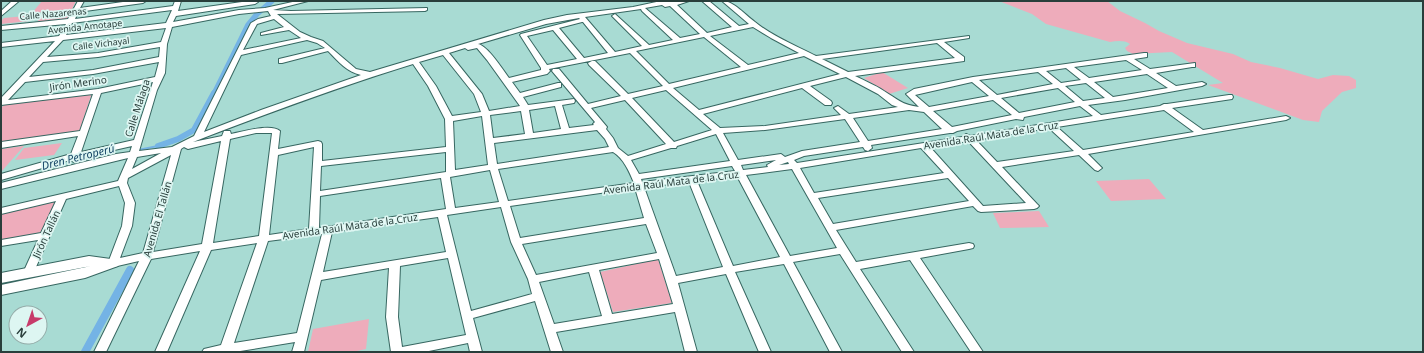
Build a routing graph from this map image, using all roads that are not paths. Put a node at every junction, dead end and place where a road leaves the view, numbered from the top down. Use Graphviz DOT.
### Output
graph roads {
  1 [pos="16,1"];
  2 [pos="80,1"];
  3 [pos="84,1"];
  4 [pos="143,1"];
  5 [pos="276,1"];
  6 [pos="305,1"];
  7 [pos="686,1"];
  8 [pos="705,1"];
  9 [pos="725,1"];
  10 [pos="256,2"];
  11 [pos="670,2"];
  12 [pos="178,4"];
  13 [pos="221,4"];
  14 [pos="425,9"];
  15 [pos="644,10"];
  16 [pos="250,11"];
  17 [pos="75,12"];
  18 [pos="1,14"];
  19 [pos="174,14"];
  20 [pos="272,14"];
  21 [pos="615,16"];
  22 [pos="582,18"];
  23 [pos="70,20"];
  24 [pos="170,25"];
  25 [pos="754,25"];
  26 [pos="554,27"];
  27 [pos="1,28"];
  28 [pos="291,28"];
  29 [pos="738,28"];
  30 [pos="263,34"];
  31 [pos="705,35"];
  32 [pos="967,37"];
  33 [pos="61,38"];
  34 [pos="308,38"];
  35 [pos="678,40"];
  36 [pos="938,41"];
  37 [pos="10,44"];
  38 [pos="164,44"];
  39 [pos="1,45"];
  40 [pos="646,47"];
  41 [pos="330,49"];
  42 [pos="631,50"];
  43 [pos="1,53"];
  44 [pos="239,53"];
  45 [pos="446,53"];
  46 [pos="806,53"];
  47 [pos="613,54"];
  48 [pos="1144,55"];
  49 [pos="1127,57"];
  50 [pos="817,58"];
  51 [pos="162,59"];
  52 [pos="41,60"];
  53 [pos="582,60"];
  54 [pos="282,61"];
  55 [pos="414,61"];
  56 [pos="592,63"];
  57 [pos="1068,66"];
  58 [pos="1192,66"];
  59 [pos="545,68"];
  60 [pos="747,68"];
  61 [pos="1040,70"];
  62 [pos="352,71"];
  63 [pos="556,71"];
  64 [pos="1148,72"];
  65 [pos="372,74"];
  66 [pos="845,74"];
  67 [pos="157,79"];
  68 [pos="358,79"];
  69 [pos="973,79"];
  70 [pos="22,80"];
  71 [pos="507,81"];
  72 [pos="1088,82"];
  73 [pos="1202,84"];
  74 [pos="558,85"];
  75 [pos="803,85"];
  76 [pos="1060,85"];
  77 [pos="669,88"];
  78 [pos="1175,89"];
  79 [pos="98,91"];
  80 [pos="518,96"];
  81 [pos="627,97"];
  82 [pos="994,97"];
  83 [pos="1229,97"];
  84 [pos="1110,99"];
  85 [pos="571,101"];
  86 [pos="1,103"];
  87 [pos="558,103"];
  88 [pos="828,103"];
  89 [pos="1082,103"];
  90 [pos="1164,106"];
  91 [pos="585,107"];
  92 [pos="526,108"];
  93 [pos="838,108"];
  94 [pos="909,108"];
  95 [pos="928,110"];
  96 [pos="1046,110"];
  97 [pos="696,113"];
  98 [pos="486,114"];
  99 [pos="847,116"];
  100 [pos="1018,116"];
  101 [pos="1099,117"];
  102 [pos="1286,118"];
  103 [pos="449,120"];
  104 [pos="1000,120"];
  105 [pos="1050,125"];
  106 [pos="228,126"];
  107 [pos="1036,127"];
  108 [pos="951,130"];
  109 [pos="566,131"];
  110 [pos="718,131"];
  111 [pos="1200,132"];
  112 [pos="84,133"];
  113 [pos="998,133"];
  114 [pos="529,136"];
  115 [pos="197,138"];
  116 [pos="226,138"];
  117 [pos="970,138"];
  118 [pos="490,141"];
  119 [pos="1,145"];
  120 [pos="866,145"];
  121 [pos="673,146"];
  122 [pos="924,146"];
  123 [pos="177,148"];
  124 [pos="135,149"];
  125 [pos="451,149"];
  126 [pos="614,149"];
  127 [pos="273,153"];
  128 [pos="1081,153"];
  129 [pos="802,154"];
  130 [pos="872,154"];
  131 [pos="74,161"];
  132 [pos="735,163"];
  133 [pos="793,163"];
  134 [pos="317,164"];
  135 [pos="994,165"];
  136 [pos="493,167"];
  137 [pos="1098,168"];
  138 [pos="634,172"];
  139 [pos="448,174"];
  140 [pos="740,174"];
  141 [pos="949,175"];
  142 [pos="1,177"];
  143 [pos="692,179"];
  144 [pos="123,180"];
  145 [pos="1,182"];
  146 [pos="1,186"];
  147 [pos="316,194"];
  148 [pos="63,196"];
  149 [pos="812,196"];
  150 [pos="975,203"];
  151 [pos="504,204"];
  152 [pos="1,211"];
  153 [pos="446,212"];
  154 [pos="650,220"];
  155 [pos="831,228"];
  156 [pos="328,229"];
  157 [pos="314,231"];
  158 [pos="46,235"];
  159 [pos="264,238"];
  160 [pos="516,242"];
  161 [pos="1,243"];
  162 [pos="969,246"];
  163 [pos="207,247"];
  164 [pos="843,250"];
  165 [pos="452,254"];
  166 [pos="663,255"];
  167 [pos="147,256"];
  168 [pos="913,256"];
  169 [pos="787,258"];
  170 [pos="395,263"];
  171 [pos="113,264"];
  172 [pos="855,266"];
  173 [pos="593,268"];
  174 [pos="729,270"];
  175 [pos="28,273"];
  176 [pos="317,277"];
  177 [pos="1,278"];
  178 [pos="533,279"];
  179 [pos="672,280"];
  180 [pos="1,290"];
  181 [pos="538,296"];
  182 [pos="679,307"];
  183 [pos="467,316"];
  184 [pos="608,318"];
  185 [pos="551,330"];
  186 [pos="302,336"];
  187 [pos="472,338"];
  188 [pos="225,350"];
  189 [pos="688,351"];
  190 [pos="100,352"];
  191 [pos="161,352"];
  192 [pos="208,352"];
  193 [pos="298,352"];
  194 [pos="397,352"];
  195 [pos="402,352"];
  196 [pos="476,352"];
  197 [pos="557,352"];
  198 [pos="765,352"];
  199 [pos="836,352"];
  200 [pos="908,352"];
  201 [pos="977,352"];
  1 -- 18 [label="street"];
  2 -- 3 [label="street"];
  2 -- 17 [label="street"];
  4 -- 17 [label="street"];
  5 -- 20 [label="street"];
  6 -- 20 [label="street"];
  7 -- 11 [label="street"];
  8 -- 29 [label="street"];
  9 -- 25 [label="street"];
  10 -- 13 [label="street"];
  10 -- 16 [label="street"];
  11 -- 15 [label="street"];
  11 -- 22 [label="street"];
  11 -- 31 [label="street"];
  12 -- 19 [label="street, Calle Málaga"];
  12 -- 23 [label="street, Calle Nazarenas"];
  13 -- 19 [label="street"];
  14 -- 20 [label="street"];
  15 -- 21 [label="street"];
  15 -- 35 [label="street"];
  16 -- 20 [label="street, Avenida Amotape"];
  16 -- 24 [label="street, Avenida Amotape"];
  17 -- 23 [label="street"];
  19 -- 24 [label="street, Calle Málaga"];
  20 -- 28 [label="street"];
  20 -- 44 [label="street"];
  21 -- 22 [label="street"];
  21 -- 40 [label="street"];
  22 -- 26 [label="street"];
  22 -- 45 [label="street"];
  22 -- 47 [label="street"];
  23 -- 27 [label="street, Calle Nazarenas"];
  23 -- 33 [label="street"];
  24 -- 33 [label="street, Avenida Amotape"];
  24 -- 38 [label="street, Calle Málaga"];
  25 -- 29 [label="street"];
  25 -- 46 [label="street"];
  26 -- 53 [label="street"];
  26 -- 59 [label="street"];
  28 -- 30 [label="street"];
  28 -- 34 [label="street"];
  29 -- 31 [label="street"];
  31 -- 35 [label="street"];
  31 -- 60 [label="street"];
  32 -- 36 [label="street"];
  33 -- 37 [label="street, Avenida Amotape"];
  33 -- 52 [label="street"];
  34 -- 41 [label="street"];
  34 -- 44 [label="street"];
  35 -- 40 [label="street"];
  36 -- 50 [label="street"];
  36 -- 66 [label="street"];
  37 -- 39 [label="street, Avenida Amotape"];
  37 -- 43 [label="street"];
  38 -- 51 [label="street, Calle Málaga"];
  38 -- 52 [label="street, Calle Vichayal"];
  40 -- 42 [label="street"];
  41 -- 54 [label="street"];
  41 -- 62 [label="street"];
  42 -- 47 [label="street"];
  42 -- 77 [label="street"];
  44 -- 115 [label="street"];
  45 -- 55 [label="street"];
  45 -- 71 [label="street"];
  45 -- 98 [label="street"];
  46 -- 50 [label="street"];
  46 -- 60 [label="street"];
  47 -- 53 [label="street"];
  48 -- 49 [label="street"];
  49 -- 57 [label="street"];
  49 -- 64 [label="street"];
  50 -- 66 [label="street"];
  51 -- 67 [label="street, Calle Málaga"];
  51 -- 70 [label="street"];
  52 -- 70 [label="street"];
  53 -- 59 [label="street"];
  55 -- 65 [label="street"];
  55 -- 103 [label="street"];
  56 -- 81 [label="street"];
  57 -- 61 [label="street"];
  57 -- 72 [label="street"];
  58 -- 64 [label="street"];
  59 -- 71 [label="street"];
  60 -- 77 [label="street"];
  61 -- 69 [label="street"];
  61 -- 76 [label="street"];
  62 -- 65 [label="street"];
  62 -- 68 [label="street"];
  63 -- 91 [label="street"];
  64 -- 72 [label="street"];
  64 -- 78 [label="street"];
  65 -- 68 [label="street"];
  66 -- 75 [label="street"];
  66 -- 94 [label="street"];
  67 -- 79 [label="street, Jirón Merino"];
  67 -- 124 [label="street, Calle Málaga"];
  68 -- 106 [label="street"];
  69 -- 82 [label="street"];
  69 -- 95 [label="street"];
  70 -- 86 [label="street"];
  71 -- 80 [label="street"];
  72 -- 76 [label="street"];
  72 -- 84 [label="street"];
  73 -- 78 [label="street"];
  74 -- 80 [label="street"];
  75 -- 88 [label="street"];
  75 -- 97 [label="street"];
  76 -- 82 [label="street"];
  76 -- 89 [label="street"];
  77 -- 81 [label="street"];
  77 -- 97 [label="street"];
  78 -- 84 [label="street"];
  79 -- 86 [label="street, Jirón Merino"];
  79 -- 112 [label="street"];
  80 -- 92 [label="street"];
  81 -- 91 [label="street"];
  81 -- 121 [label="street"];
  82 -- 95 [label="street"];
  82 -- 100 [label="street"];
  83 -- 90 [label="street, Avenida Raúl Mata de la Cruz"];
  84 -- 89 [label="street"];
  85 -- 87 [label="street"];
  87 -- 92 [label="street"];
  87 -- 109 [label="street"];
  89 -- 96 [label="street"];
  89 -- 101 [label="street"];
  90 -- 101 [label="street, Avenida Raúl Mata de la Cruz"];
  90 -- 111 [label="street"];
  91 -- 138 [label="street"];
  92 -- 98 [label="street"];
  92 -- 114 [label="street"];
  93 -- 99 [label="street"];
  94 -- 95 [label="street"];
  94 -- 99 [label="street"];
  95 -- 108 [label="street"];
  96 -- 100 [label="street"];
  96 -- 107 [label="street"];
  97 -- 110 [label="street"];
  98 -- 103 [label="street"];
  98 -- 118 [label="street"];
  99 -- 110 [label="street"];
  99 -- 120 [label="street"];
  100 -- 104 [label="street"];
  100 -- 107 [label="street"];
  101 -- 105 [label="street, Avenida Raúl Mata de la Cruz"];
  102 -- 111 [label="street"];
  103 -- 125 [label="street"];
  104 -- 108 [label="street"];
  104 -- 113 [label="street"];
  105 -- 107 [label="street, Avenida Raúl Mata de la Cruz"];
  105 -- 128 [label="street"];
  106 -- 115 [label="street"];
  106 -- 116 [label="street"];
  107 -- 113 [label="street, Avenida Raúl Mata de la Cruz"];
  108 -- 117 [label="street"];
  108 -- 120 [label="street"];
  109 -- 114 [label="street"];
  109 -- 126 [label="street"];
  110 -- 121 [label="street"];
  110 -- 132 [label="street"];
  111 -- 128 [label="street"];
  112 -- 119 [label="street"];
  112 -- 131 [label="street"];
  113 -- 117 [label="street, Avenida Raúl Mata de la Cruz"];
  114 -- 118 [label="street"];
  115 -- 123 [label="street"];
  116 -- 123 [label="street"];
  116 -- 127 [label="street"];
  116 -- 163 [label="street"];
  117 -- 122 [label="street, Avenida Raúl Mata de la Cruz"];
  117 -- 135 [label="street"];
  118 -- 136 [label="street"];
  120 -- 129 [label="street"];
  120 -- 130 [label="street"];
  121 -- 138 [label="street"];
  122 -- 130 [label="street, Avenida Raúl Mata de la Cruz"];
  122 -- 141 [label="street"];
  123 -- 124 [label="street"];
  123 -- 144 [label="street"];
  123 -- 167 [label="street, Avenida El Tallán"];
  124 -- 131 [label="street"];
  124 -- 144 [label="street, Calle Málaga"];
  124 -- 146 [label="street"];
  125 -- 134 [label="street"];
  125 -- 139 [label="street"];
  126 -- 136 [label="street"];
  126 -- 138 [label="street"];
  127 -- 134 [label="street"];
  127 -- 159 [label="street"];
  128 -- 135 [label="street"];
  128 -- 137 [label="street"];
  129 -- 132 [label="street"];
  129 -- 133 [label="street"];
  130 -- 133 [label="street, Avenida Raúl Mata de la Cruz"];
  131 -- 142 [label="street"];
  131 -- 145 [label="street"];
  132 -- 138 [label="street"];
  132 -- 140 [label="street"];
  133 -- 140 [label="street, Avenida Raúl Mata de la Cruz"];
  133 -- 149 [label="street"];
  134 -- 147 [label="street"];
  135 -- 150 [label="street"];
  136 -- 139 [label="street"];
  136 -- 151 [label="street"];
  138 -- 143 [label="street, Avenida Raúl Mata de la Cruz"];
  138 -- 151 [label="street, Avenida Raúl Mata de la Cruz"];
  138 -- 154 [label="street"];
  139 -- 147 [label="street"];
  139 -- 153 [label="street"];
  140 -- 143 [label="street, Avenida Raúl Mata de la Cruz"];
  140 -- 169 [label="street"];
  141 -- 149 [label="street"];
  141 -- 150 [label="street"];
  143 -- 174 [label="street"];
  144 -- 148 [label="street"];
  144 -- 171 [label="street"];
  147 -- 157 [label="street"];
  148 -- 152 [label="street"];
  148 -- 158 [label="street, Jirón Tallán"];
  149 -- 155 [label="street"];
  150 -- 155 [label="street"];
  151 -- 153 [label="street, Avenida Raúl Mata de la Cruz"];
  151 -- 160 [label="street"];
  153 -- 156 [label="street, Avenida Raúl Mata de la Cruz"];
  153 -- 165 [label="street"];
  154 -- 160 [label="street"];
  154 -- 166 [label="street"];
  155 -- 164 [label="street"];
  156 -- 157 [label="street, Avenida Raúl Mata de la Cruz"];
  156 -- 176 [label="street"];
  157 -- 159 [label="street, Avenida Raúl Mata de la Cruz"];
  158 -- 161 [label="street"];
  158 -- 175 [label="street, Jirón Tallán"];
  159 -- 163 [label="street, Avenida Raúl Mata de la Cruz"];
  159 -- 188 [label="street"];
  160 -- 178 [label="street"];
  162 -- 168 [label="street"];
  163 -- 167 [label="street, Avenida Raúl Mata de la Cruz"];
  163 -- 191 [label="street"];
  164 -- 169 [label="street"];
  164 -- 172 [label="street"];
  165 -- 170 [label="street"];
  165 -- 183 [label="street"];
  166 -- 173 [label="street"];
  166 -- 179 [label="street"];
  167 -- 171 [label="street, Avenida Raúl Mata de la Cruz"];
  167 -- 190 [label="street, Avenida El Tallán"];
  168 -- 172 [label="street"];
  168 -- 201 [label="street"];
  169 -- 174 [label="street"];
  169 -- 199 [label="street"];
  170 -- 176 [label="street"];
  170 -- 194 [label="street"];
  171 -- 175 [label="main road, Avenida Raúl Mata de la Cruz"];
  171 -- 180 [label="main road, Avenida Raúl Mata de la Cruz"];
  172 -- 200 [label="street"];
  173 -- 178 [label="street"];
  173 -- 184 [label="street"];
  174 -- 179 [label="street"];
  174 -- 198 [label="street"];
  175 -- 177 [label="main road, Avenida Raúl Mata de la Cruz"];
  176 -- 186 [label="street"];
  178 -- 181 [label="street"];
  179 -- 182 [label="street"];
  181 -- 183 [label="street"];
  181 -- 185 [label="street"];
  182 -- 184 [label="street"];
  182 -- 189 [label="street"];
  183 -- 187 [label="street"];
  184 -- 185 [label="street"];
  185 -- 197 [label="street"];
  186 -- 188 [label="street"];
  186 -- 193 [label="street"];
  187 -- 195 [label="street"];
  187 -- 196 [label="street"];
  188 -- 192 [label="street"];
}
